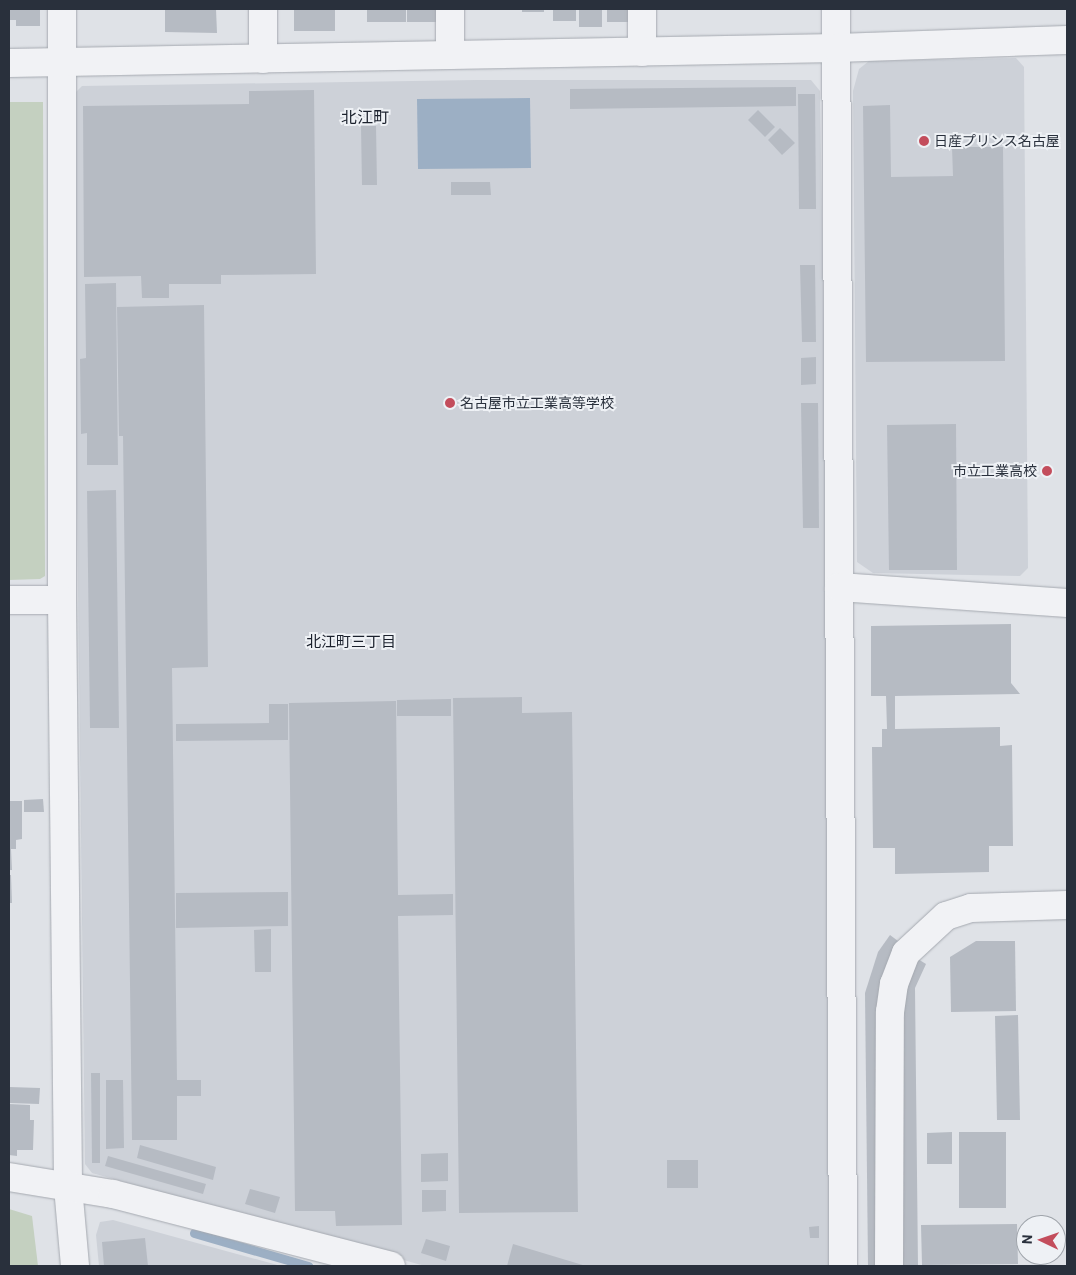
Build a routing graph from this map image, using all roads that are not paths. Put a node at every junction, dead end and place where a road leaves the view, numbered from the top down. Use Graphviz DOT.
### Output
graph roads {
  1 [pos="62,9"];
  2 [pos="263,9"];
  3 [pos="450,9"];
  4 [pos="642,9"];
  5 [pos="836,9"];
  6 [pos="1067,40"];
  7 [pos="837,48"];
  8 [pos="642,52"];
  9 [pos="450,55"];
  10 [pos="263,59"];
  11 [pos="62,63"];
  12 [pos="9,64"];
  13 [pos="839,587"];
  14 [pos="9,600"];
  15 [pos="62,600"];
  16 [pos="1067,603"];
  17 [pos="1067,905"];
  18 [pos="9,1177"];
  19 [pos="68,1187"];
  20 [pos="75,1266"];
  21 [pos="392,1266"];
  22 [pos="843,1266"];
  23 [pos="889,1266"];
  1 -- 11 [label="street"];
  2 -- 10 [label="street"];
  3 -- 9 [label="street"];
  4 -- 8 [label="street"];
  5 -- 7 [label="street"];
  6 -- 7 [label="street"];
  7 -- 8 [label="street"];
  7 -- 13 [label="street"];
  8 -- 9 [label="street"];
  9 -- 10 [label="street"];
  10 -- 11 [label="street"];
  11 -- 12 [label="street"];
  11 -- 15 [label="street"];
  13 -- 16 [label="street"];
  13 -- 22 [label="street"];
  14 -- 15 [label="street"];
  15 -- 19 [label="street"];
  17 -- 23 [label="street"];
  18 -- 19 [label="street"];
  19 -- 20 [label="street"];
  19 -- 21 [label="street"];
}
